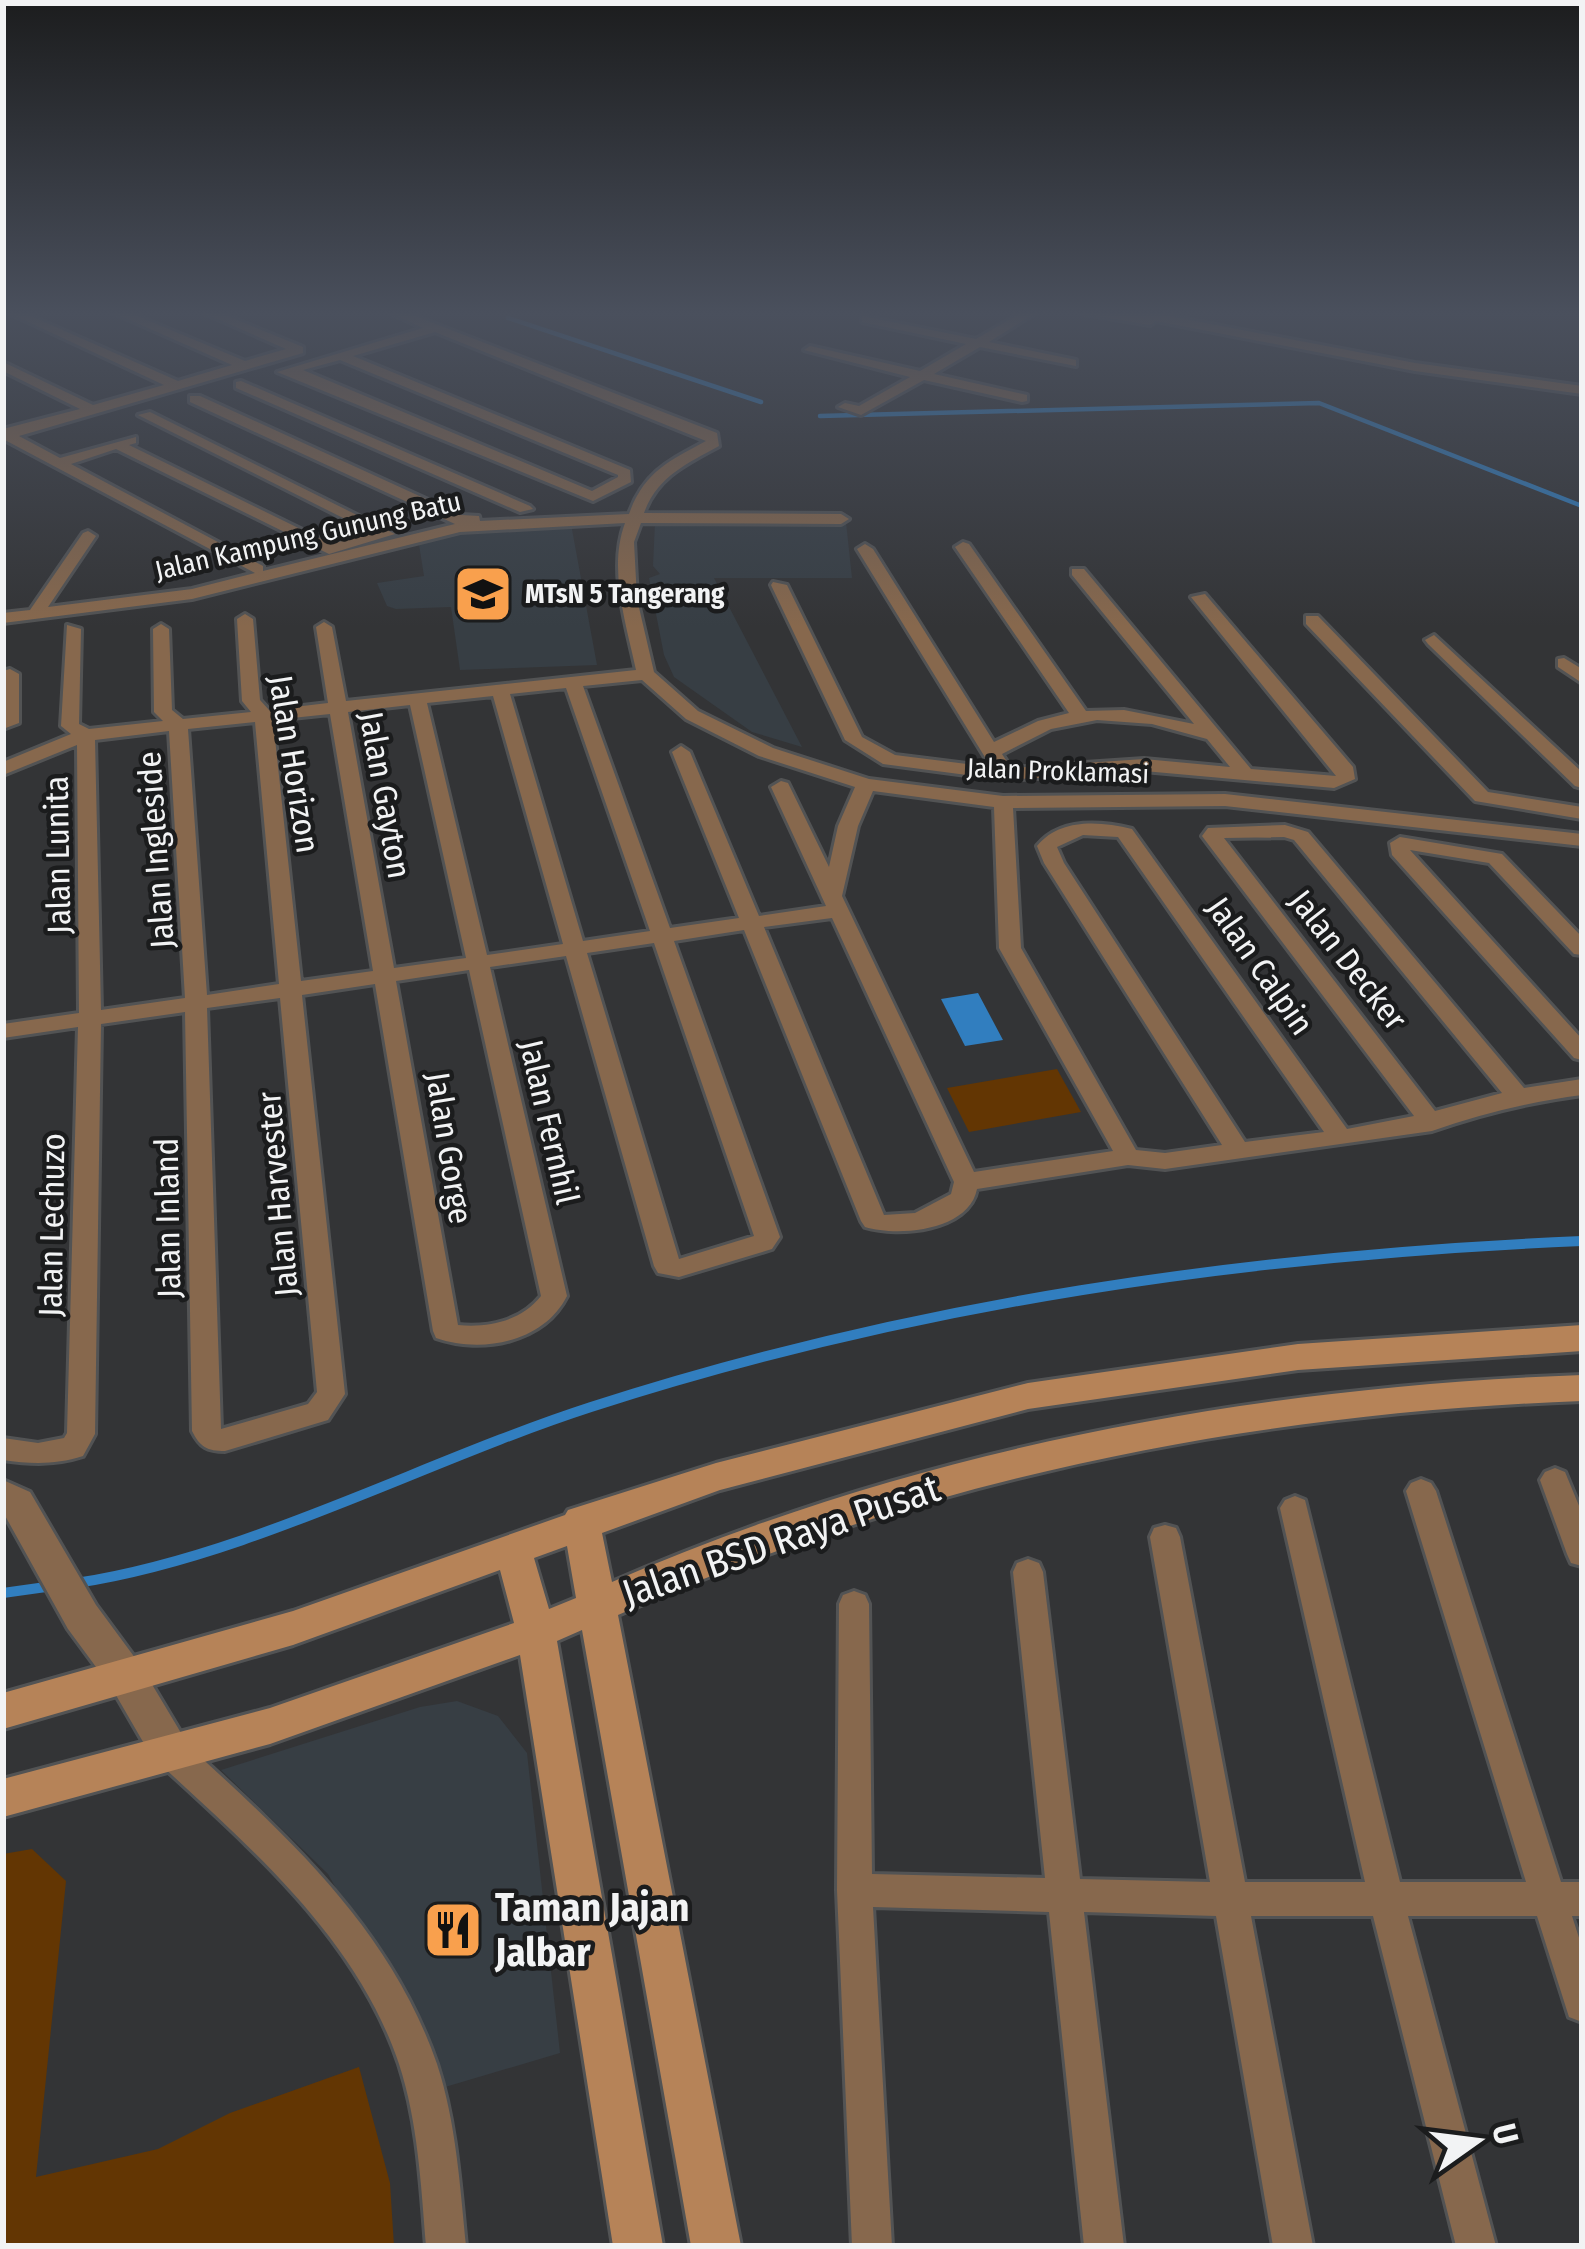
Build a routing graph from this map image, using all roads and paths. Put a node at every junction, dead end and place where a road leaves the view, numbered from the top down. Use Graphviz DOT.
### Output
graph roads {
  1 [pos="63,418"];
  2 [pos="150,418"];
  3 [pos="236,418"];
  4 [pos="340,418"];
  5 [pos="400,418"];
  6 [pos="487,418"];
  7 [pos="666,418"];
  8 [pos="168,428"];
  9 [pos="5,434"];
  10 [pos="116,444"];
  11 [pos="58,463"];
  12 [pos="631,518"];
  13 [pos="841,518"];
  14 [pos="195,535"];
  15 [pos="88,536"];
  16 [pos="963,547"];
  17 [pos="865,549"];
  18 [pos="257,568"];
  19 [pos="1078,572"];
  20 [pos="213,581"];
  21 [pos="779,585"];
  22 [pos="1199,597"];
  23 [pos="36,613"];
  24 [pos="3,618"];
  25 [pos="245,619"];
  26 [pos="1312,620"];
  27 [pos="324,627"];
  28 [pos="73,629"];
  29 [pos="161,629"];
  30 [pos="1434,640"];
  31 [pos="1564,662"];
  32 [pos="646,674"];
  33 [pos="1582,678"];
  34 [pos="8,679"];
  35 [pos="573,682"];
  36 [pos="500,690"];
  37 [pos="417,698"];
  38 [pos="341,707"];
  39 [pos="1078,713"];
  40 [pos="263,714"];
  41 [pos="3,724"];
  42 [pos="178,724"];
  43 [pos="86,735"];
  44 [pos="1213,735"];
  45 [pos="682,752"];
  46 [pos="991,752"];
  47 [pos="1144,765"];
  48 [pos="1118,767"];
  49 [pos="3,769"];
  50 [pos="1244,772"];
  51 [pos="1005,774"];
  52 [pos="1582,782"];
  53 [pos="866,784"];
  54 [pos="781,787"];
  55 [pos="1156,801"];
  56 [pos="1003,802"];
  57 [pos="1126,802"];
  58 [pos="1582,813"];
  59 [pos="1582,840"];
  60 [pos="837,902"];
  61 [pos="753,922"];
  62 [pos="662,936"];
  63 [pos="574,948"];
  64 [pos="1582,949"];
  65 [pos="479,962"];
  66 [pos="387,975"];
  67 [pos="292,989"];
  68 [pos="196,1003"];
  69 [pos="90,1018"];
  70 [pos="3,1030"];
  71 [pos="1582,1053"];
  72 [pos="1582,1087"];
  73 [pos="1517,1096"];
  74 [pos="1432,1123"];
  75 [pos="1340,1136"];
  76 [pos="1236,1148"];
  77 [pos="1128,1157"];
  78 [pos="966,1182"];
  79 [pos="446,1331"];
  80 [pos="1582,1338"];
  81 [pos="1582,1388"];
  82 [pos="206,1431"];
  83 [pos="3,1449"];
  84 [pos="1555,1480"];
  85 [pos="1421,1491"];
  86 [pos="3,1495"];
  87 [pos="1295,1508"];
  88 [pos="581,1521"];
  89 [pos="1165,1537"];
  90 [pos="512,1546"];
  91 [pos="1582,1554"];
  92 [pos="1028,1572"];
  93 [pos="599,1604"];
  94 [pos="854,1604"];
  95 [pos="536,1632"];
  96 [pos="127,1678"];
  97 [pos="3,1712"];
  98 [pos="172,1753"];
  99 [pos="3,1798"];
  100 [pos="855,1890"];
  101 [pos="1063,1896"];
  102 [pos="1386,1898"];
  103 [pos="1227,1899"];
  104 [pos="1566,1899"];
  105 [pos="1582,2004"];
  106 [pos="446,2246"];
  107 [pos="638,2246"];
  108 [pos="716,2246"];
  109 [pos="872,2246"];
  110 [pos="1105,2246"];
  111 [pos="1293,2246"];
  112 [pos="1476,2246"];
  1 -- 9 [label="street"];
  2 -- 8 [label="street"];
  3 -- 4 [label="street"];
  5 -- 6 [label="street"];
  7 -- 12 [label="street"];
  8 -- 10 [label="street"];
  8 -- 10 [label="street"];
  9 -- 11 [label="street"];
  10 -- 11 [label="street"];
  11 -- 14 [label="street"];
  12 -- 13 [label="street, Jalan Kampung Gunung Batu"];
  12 -- 23 [label="street, Jalan Kampung Gunung Batu"];
  12 -- 32 [label="street"];
  14 -- 18 [label="street"];
  14 -- 20 [label="street"];
  15 -- 23 [label="street"];
  16 -- 39 [label="street"];
  17 -- 46 [label="street"];
  19 -- 44 [label="street"];
  21 -- 51 [label="street"];
  22 -- 50 [label="street"];
  23 -- 24 [label="street, Jalan Kampung Gunung Batu"];
  25 -- 40 [label="street, Jalan Horizon"];
  26 -- 58 [label="street"];
  27 -- 38 [label="street, Jalan Gayton"];
  28 -- 43 [label="street, Jalan Lunita"];
  29 -- 42 [label="street, Jalan Ingleside"];
  30 -- 52 [label="street"];
  31 -- 33 [label="street"];
  32 -- 35 [label="street"];
  32 -- 53 [label="street, Jalan Proklamasi"];
  34 -- 41 [label="street"];
  35 -- 36 [label="street"];
  35 -- 62 [label="street"];
  36 -- 37 [label="street"];
  36 -- 63 [label="street"];
  37 -- 38 [label="street"];
  37 -- 65 [label="street, Jalan Fernhil"];
  38 -- 40 [label="street"];
  38 -- 66 [label="street, Jalan Gayton"];
  39 -- 44 [label="street"];
  39 -- 46 [label="street"];
  40 -- 42 [label="street"];
  40 -- 67 [label="street, Jalan Horizon"];
  42 -- 43 [label="street"];
  42 -- 68 [label="street, Jalan Ingleside"];
  43 -- 49 [label="street"];
  43 -- 69 [label="street, Jalan Lunita"];
  44 -- 50 [label="street"];
  45 -- 61 [label="street"];
  46 -- 51 [label="street"];
  47 -- 48 [label="street"];
  47 -- 50 [label="street"];
  47 -- 55 [label="street"];
  48 -- 51 [label="street"];
  48 -- 57 [label="street"];
  53 -- 56 [label="street, Jalan Proklamasi"];
  53 -- 60 [label="street"];
  54 -- 60 [label="street"];
  55 -- 57 [label="street, Jalan Proklamasi"];
  55 -- 59 [label="street, Jalan Proklamasi"];
  56 -- 57 [label="street, Jalan Proklamasi"];
  56 -- 77 [label="street"];
  60 -- 61 [label="street"];
  60 -- 78 [label="street"];
  61 -- 62 [label="street"];
  61 -- 78 [label="street"];
  62 -- 63 [label="street"];
  62 -- 63 [label="street"];
  63 -- 65 [label="street"];
  64 -- 71 [label="street"];
  65 -- 66 [label="street"];
  65 -- 79 [label="street, Jalan Fernhil"];
  66 -- 67 [label="street"];
  66 -- 79 [label="street, Jalan Gorge"];
  67 -- 68 [label="street"];
  67 -- 82 [label="street, Jalan Harvester"];
  68 -- 69 [label="street"];
  68 -- 82 [label="street, Jalan Inland"];
  69 -- 70 [label="street"];
  69 -- 83 [label="street, Jalan Lechuzo"];
  72 -- 73 [label="street"];
  73 -- 74 [label="street"];
  73 -- 74 [label="street, Jalan Decker"];
  74 -- 75 [label="street"];
  75 -- 76 [label="street"];
  75 -- 76 [label="street, Jalan Calpin"];
  76 -- 77 [label="street"];
  77 -- 78 [label="street"];
  80 -- 88 [label="main road, Jalan BSD Raya Pusat"];
  81 -- 93 [label="main road, Jalan BSD Raya Pusat"];
  84 -- 91 [label="street"];
  85 -- 104 [label="street"];
  86 -- 96 [label="street"];
  87 -- 102 [label="street"];
  88 -- 90 [label="main road, Jalan BSD Raya Pusat"];
  88 -- 93 [label="main road"];
  89 -- 103 [label="street"];
  90 -- 95 [label="main road"];
  90 -- 96 [label="main road, Jalan BSD Raya Pusat"];
  92 -- 101 [label="street"];
  93 -- 95 [label="main road, Jalan BSD Raya Pusat"];
  93 -- 108 [label="main road"];
  94 -- 100 [label="street"];
  95 -- 98 [label="main road, Jalan BSD Raya Pusat"];
  95 -- 107 [label="main road"];
  96 -- 97 [label="main road, Jalan BSD Raya Pusat"];
  96 -- 98 [label="street"];
  98 -- 99 [label="main road, Jalan BSD Raya Pusat"];
  98 -- 106 [label="street"];
  100 -- 101 [label="street"];
  100 -- 109 [label="street"];
  101 -- 103 [label="street"];
  101 -- 110 [label="street"];
  102 -- 103 [label="street"];
  102 -- 104 [label="street"];
  102 -- 112 [label="street"];
  103 -- 111 [label="street"];
  104 -- 105 [label="street"];
}
